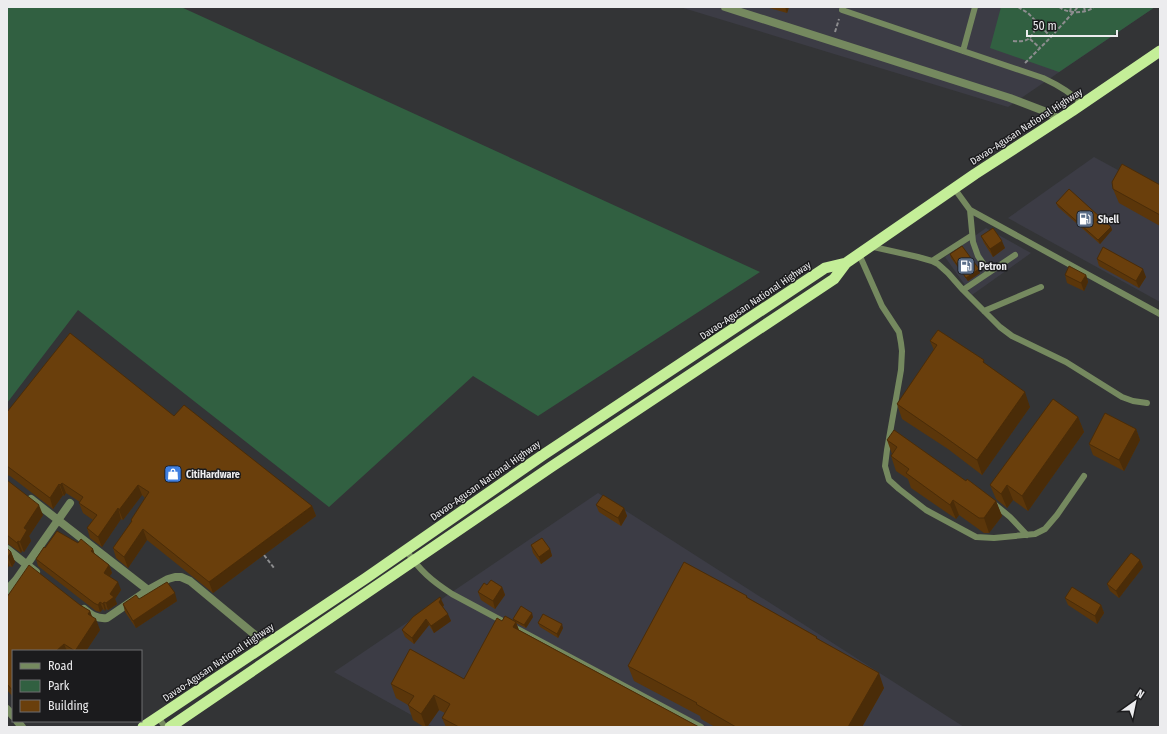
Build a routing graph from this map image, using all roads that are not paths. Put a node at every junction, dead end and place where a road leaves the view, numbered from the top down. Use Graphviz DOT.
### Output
graph roads {
  1 [pos="725,7"];
  2 [pos="975,7"];
  3 [pos="842,8"];
  4 [pos="963,51"];
  5 [pos="1160,51"];
  6 [pos="1082,104"];
  7 [pos="1060,119"];
  8 [pos="954,188"];
  9 [pos="970,210"];
  10 [pos="971,236"];
  11 [pos="869,246"];
  12 [pos="859,254"];
  13 [pos="1015,255"];
  14 [pos="932,261"];
  15 [pos="846,263"];
  16 [pos="990,272"];
  17 [pos="1041,287"];
  18 [pos="963,290"];
  19 [pos="984,311"];
  20 [pos="1160,314"];
  21 [pos="1147,403"];
  22 [pos="891,430"];
  23 [pos="897,434"];
  24 [pos="543,455"];
  25 [pos="551,467"];
  26 [pos="1084,476"];
  27 [pos="24,494"];
  28 [pos="985,498"];
  29 [pos="70,503"];
  30 [pos="58,520"];
  31 [pos="1027,535"];
  32 [pos="7,550"];
  33 [pos="406,550"];
  34 [pos="413,561"];
  35 [pos="26,565"];
  36 [pos="44,579"];
  37 [pos="7,590"];
  38 [pos="148,590"];
  39 [pos="75,602"];
  40 [pos="266,644"];
  41 [pos="158,717"];
  42 [pos="143,727"];
  43 [pos="165,727"];
  44 [pos="170,727"];
  45 [pos="701,727"];
  1 -- 7 [label="street"];
  2 -- 4 [label="lane"];
  3 -- 4 [label="lane"];
  4 -- 6 [label="lane"];
  5 -- 6 [label="highway, Davao-Agusan National Highway"];
  6 -- 7 [label="highway, Davao-Agusan National Highway"];
  7 -- 8 [label="highway, Davao-Agusan National Highway"];
  8 -- 9 [label="lane"];
  8 -- 11 [label="highway, Davao-Agusan National Highway"];
  9 -- 10 [label="lane"];
  9 -- 20 [label="lane"];
  10 -- 14 [label="lane"];
  10 -- 16 [label="lane"];
  11 -- 12 [label="highway, Davao-Agusan National Highway"];
  11 -- 14 [label="lane"];
  12 -- 15 [label="highway, Davao-Agusan National Highway"];
  12 -- 22 [label="lane"];
  13 -- 16 [label="lane"];
  14 -- 18 [label="lane"];
  15 -- 24 [label="highway, Davao-Agusan National Highway"];
  15 -- 25 [label="highway, Davao-Agusan National Highway"];
  16 -- 18 [label="lane"];
  17 -- 19 [label="lane"];
  18 -- 19 [label="lane"];
  19 -- 21 [label="lane"];
  22 -- 23 [label="lane"];
  22 -- 31 [label="lane"];
  24 -- 25 [label="highway"];
  24 -- 33 [label="highway, Davao-Agusan National Highway"];
  25 -- 34 [label="highway, Davao-Agusan National Highway"];
  26 -- 31 [label="lane"];
  27 -- 30 [label="street"];
  28 -- 31 [label="lane"];
  29 -- 30 [label="street"];
  30 -- 35 [label="street"];
  30 -- 38 [label="street"];
  32 -- 35 [label="street"];
  33 -- 34 [label="lane"];
  33 -- 40 [label="highway, Davao-Agusan National Highway"];
  34 -- 44 [label="highway, Davao-Agusan National Highway"];
  34 -- 45 [label="lane"];
  35 -- 36 [label="street"];
  35 -- 37 [label="street"];
  38 -- 39 [label="street"];
  38 -- 40 [label="street"];
  40 -- 41 [label="highway, Davao-Agusan National Highway"];
  41 -- 42 [label="highway, Davao-Agusan National Highway"];
  41 -- 43 [label="lane"];
}
